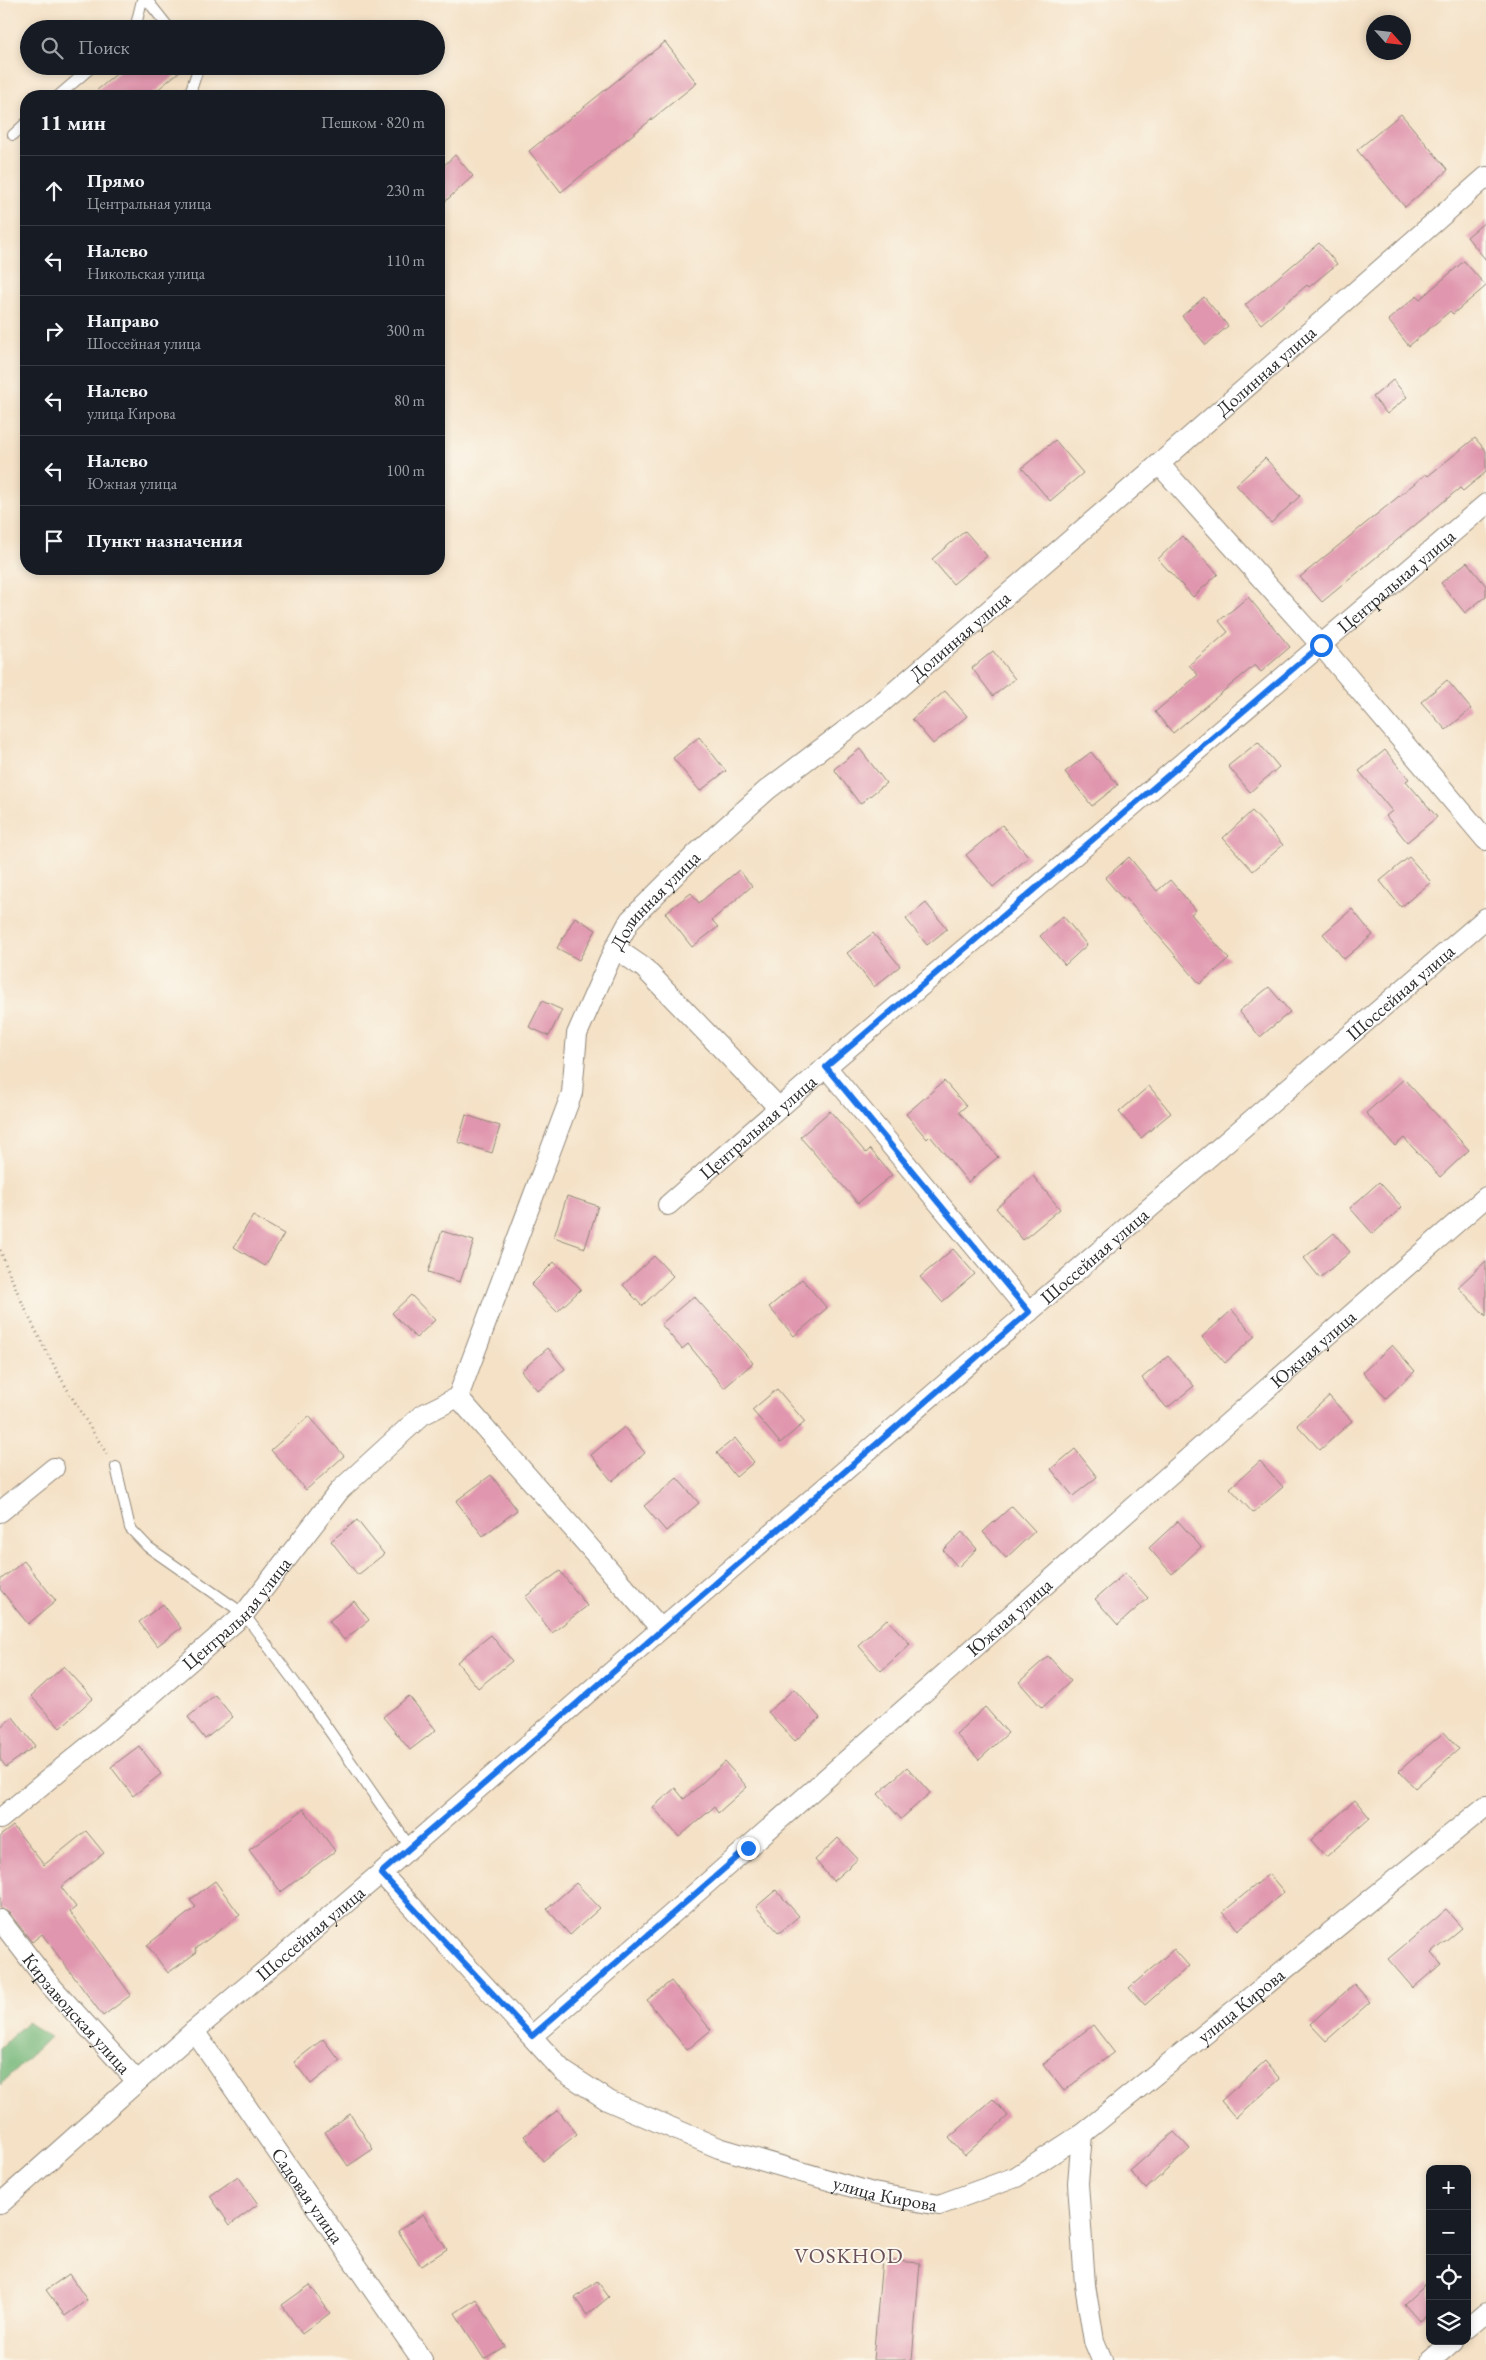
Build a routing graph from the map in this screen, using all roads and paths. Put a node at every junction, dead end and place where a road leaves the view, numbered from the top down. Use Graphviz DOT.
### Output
graph roads {
  1 [pos="142,0"];
  2 [pos="147,0"];
  3 [pos="136,20"];
  4 [pos="163,20"];
  5 [pos="82,75"];
  6 [pos="196,75"];
  7 [pos="65,90"];
  8 [pos="191,90"];
  9 [pos="20,129"];
  10 [pos="13,135"];
  11 [pos="1486,177"];
  12 [pos="1159,464"];
  13 [pos="1486,504"];
  14 [pos="1321,645"];
  15 [pos="1486,840"];
  16 [pos="1486,918"];
  17 [pos="615,948"];
  18 [pos="826,1067"];
  19 [pos="778,1107"];
  20 [pos="1486,1197"];
  21 [pos="668,1205"];
  22 [pos="0,1250"];
  23 [pos="1029,1312"];
  24 [pos="458,1397"];
  25 [pos="116,1467"];
  26 [pos="54,1468"];
  27 [pos="0,1512"];
  28 [pos="244,1614"];
  29 [pos="661,1629"];
  30 [pos="1486,1806"];
  31 [pos="0,1819"];
  32 [pos="410,1848"];
  33 [pos="381,1873"];
  34 [pos="0,1920"];
  35 [pos="194,2031"];
  36 [pos="532,2036"];
  37 [pos="137,2081"];
  38 [pos="1082,2134"];
  39 [pos="0,2204"];
  40 [pos="1486,2313"];
  41 [pos="1471,2326"];
  42 [pos="1449,2345"];
  43 [pos="422,2360"];
  44 [pos="1102,2360"];
  45 [pos="1432,2360"];
  1 -- 3 [label="lane"];
  2 -- 4 [label="lane"];
  5 -- 7 [label="lane"];
  6 -- 8 [label="lane"];
  9 -- 10 [label="lane"];
  11 -- 12 [label="street, Долинная улица"];
  12 -- 14 [label="street"];
  12 -- 17 [label="street, Долинная улица"];
  13 -- 14 [label="street, Центральная улица"];
  14 -- 15 [label="street"];
  14 -- 18 [label="street, Центральная улица"];
  16 -- 23 [label="street, Шоссейная улица"];
  17 -- 19 [label="street, Долинная улица"];
  17 -- 24 [label="street"];
  18 -- 19 [label="street, Центральная улица"];
  18 -- 23 [label="street"];
  19 -- 21 [label="street, Центральная улица"];
  20 -- 36 [label="street, Южная улица"];
  22 -- 25 [label="path"];
  23 -- 29 [label="street, Шоссейная улица"];
  24 -- 28 [label="street, Центральная улица"];
  24 -- 29 [label="street"];
  25 -- 28 [label="lane"];
  26 -- 27 [label="street"];
  28 -- 31 [label="street, Центральная улица"];
  28 -- 32 [label="lane"];
  29 -- 32 [label="street, Шоссейная улица"];
  30 -- 38 [label="street, улица Кирова"];
  32 -- 33 [label="street, Шоссейная улица"];
  33 -- 35 [label="street, Шоссейная улица"];
  33 -- 36 [label="street, улица Кирова"];
  34 -- 37 [label="street, Кирзаводская улица"];
  35 -- 37 [label="street, Шоссейная улица"];
  35 -- 43 [label="street, Садовая улица"];
  36 -- 38 [label="street, улица Кирова"];
  37 -- 39 [label="street, Шоссейная улица"];
  38 -- 44 [label="street"];
  40 -- 41 [label="street"];
  42 -- 45 [label="street"];
}
